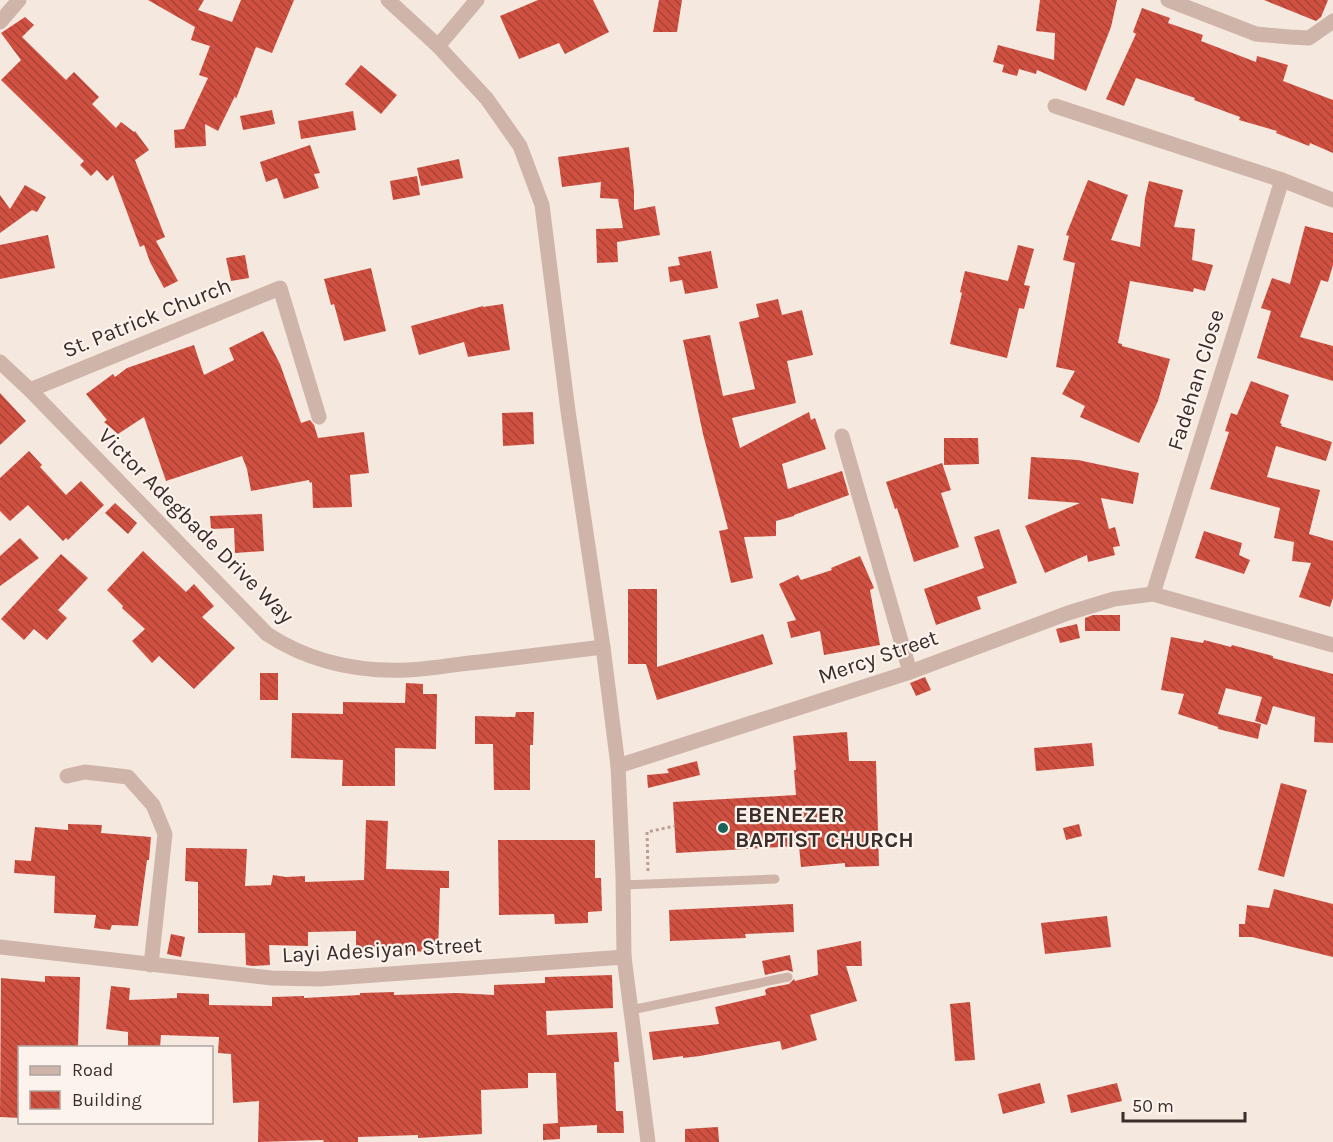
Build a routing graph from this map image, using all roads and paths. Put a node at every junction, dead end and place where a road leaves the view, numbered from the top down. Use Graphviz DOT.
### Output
graph roads {
  1 [pos="19,0"];
  2 [pos="388,0"];
  3 [pos="477,0"];
  4 [pos="1168,0"];
  5 [pos="1333,21"];
  6 [pos="0,22"];
  7 [pos="438,46"];
  8 [pos="1055,106"];
  9 [pos="1282,180"];
  10 [pos="1333,200"];
  11 [pos="0,362"];
  12 [pos="30,390"];
  13 [pos="319,417"];
  14 [pos="842,436"];
  15 [pos="1153,594"];
  16 [pos="1333,645"];
  17 [pos="603,647"];
  18 [pos="910,672"];
  19 [pos="618,766"];
  20 [pos="67,776"];
  21 [pos="675,826"];
  22 [pos="648,875"];
  23 [pos="775,879"];
  24 [pos="623,885"];
  25 [pos="0,946"];
  26 [pos="624,957"];
  27 [pos="151,965"];
  28 [pos="788,977"];
  29 [pos="631,1010"];
  30 [pos="648,1142"];
  1 -- 6 [label="street"];
  2 -- 7 [label="street"];
  3 -- 7 [label="street"];
  4 -- 5 [label="street"];
  7 -- 17 [label="street"];
  8 -- 9 [label="street"];
  9 -- 10 [label="street"];
  9 -- 15 [label="street, Fadehan Close"];
  11 -- 12 [label="street, Victor Adegbade Drive Way"];
  12 -- 13 [label="street, St. Patrick Church"];
  12 -- 17 [label="street, Victor Adegbade Drive Way"];
  14 -- 18 [label="street"];
  15 -- 16 [label="street"];
  15 -- 18 [label="street, Mercy Street"];
  17 -- 19 [label="street"];
  18 -- 19 [label="street, Mercy Street"];
  19 -- 24 [label="street"];
  20 -- 27 [label="street"];
  21 -- 22 [label="path"];
  23 -- 24 [label="lane"];
  24 -- 26 [label="street"];
  25 -- 27 [label="street, Layi Adesiyan Street"];
  26 -- 27 [label="street, Layi Adesiyan Street"];
  26 -- 29 [label="street"];
  28 -- 29 [label="lane"];
  29 -- 30 [label="street"];
}
